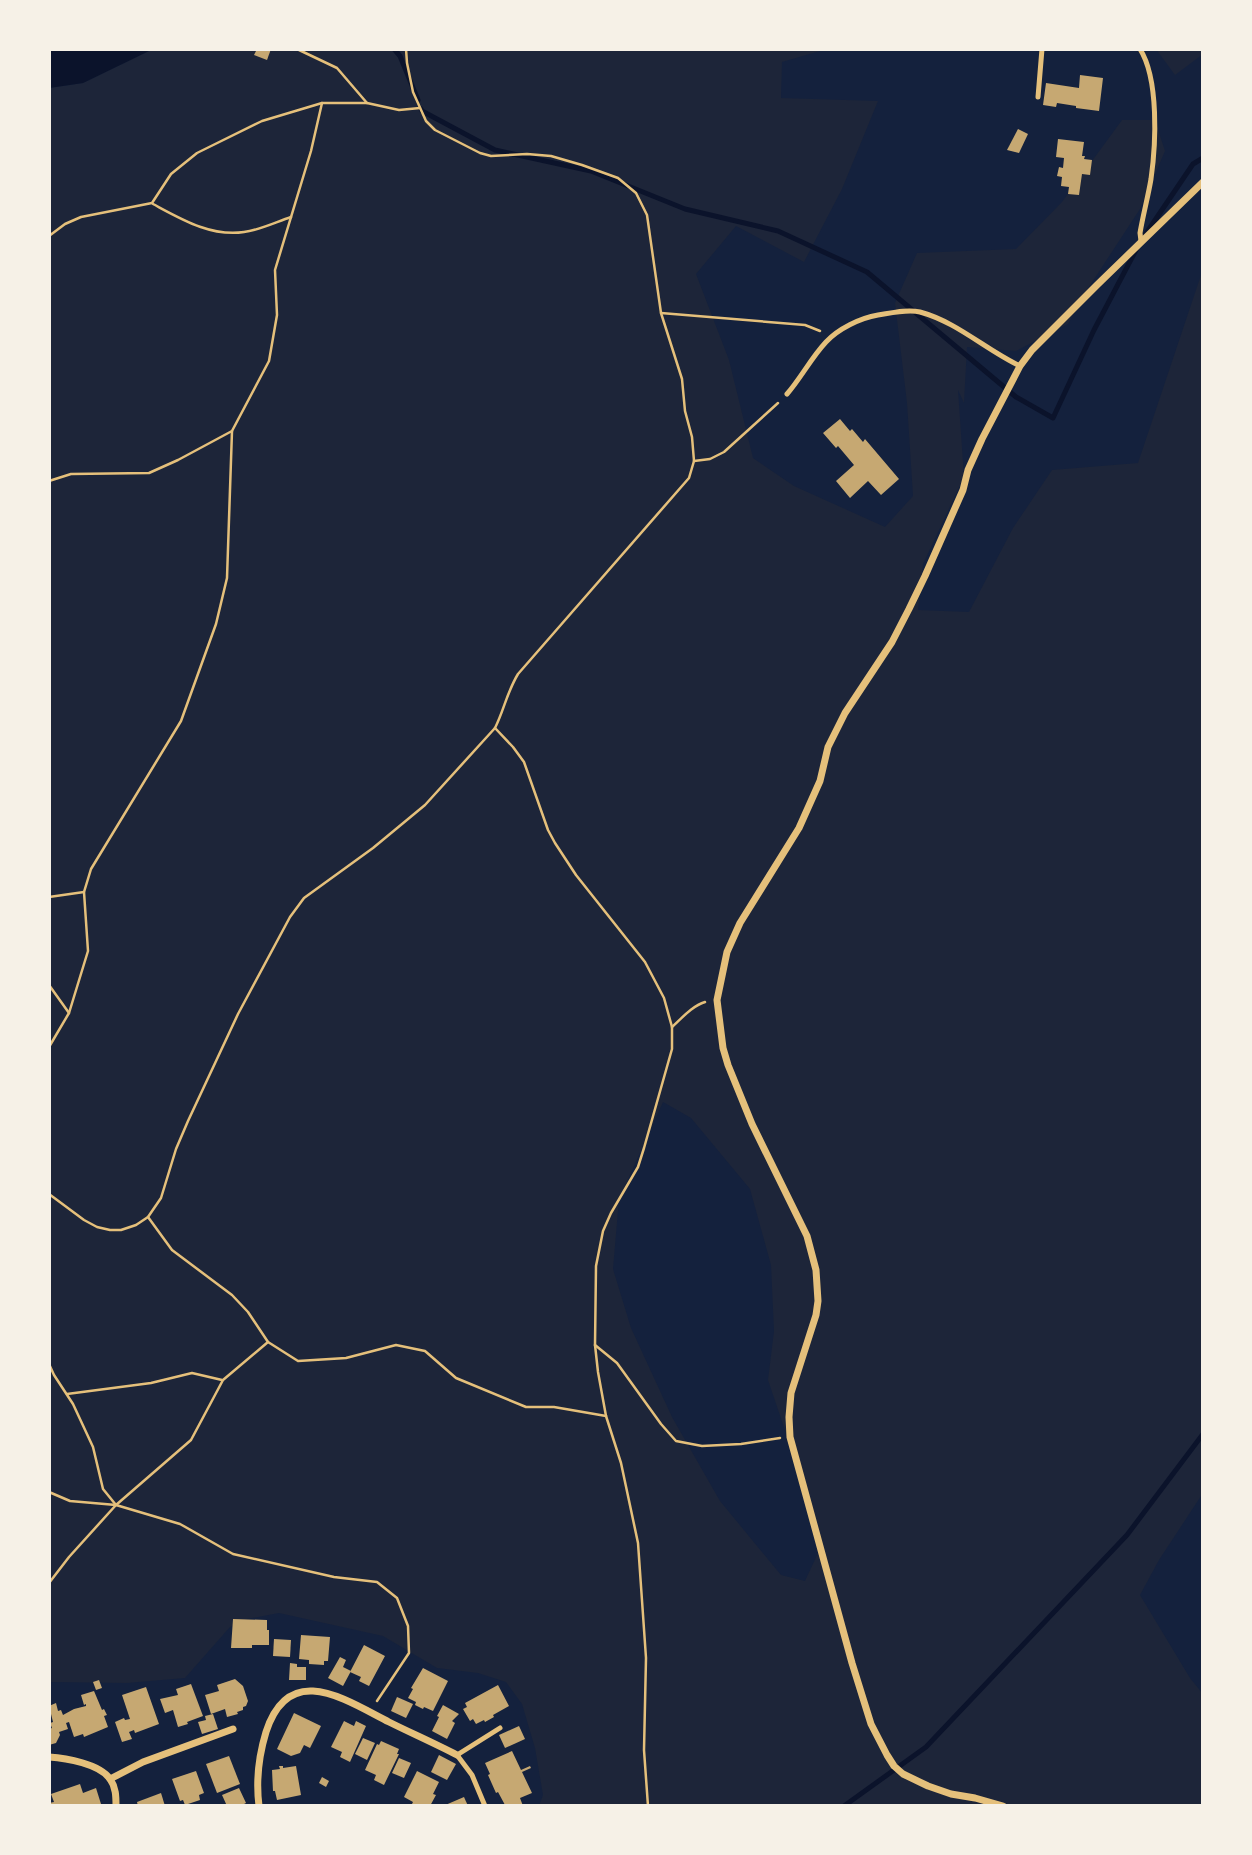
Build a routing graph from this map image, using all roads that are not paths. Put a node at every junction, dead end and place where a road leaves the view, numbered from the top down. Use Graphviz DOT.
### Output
graph roads {
  1 [pos="1042,49"];
  2 [pos="1140,49"];
  3 [pos="1038,97"];
  4 [pos="1203,182"];
  5 [pos="1141,241"];
  6 [pos="1020,366"];
  7 [pos="788,394"];
  8 [pos="500,1728"];
  9 [pos="233,1729"];
  10 [pos="457,1755"];
  11 [pos="49,1757"];
  12 [pos="110,1779"];
  13 [pos="116,1806"];
  14 [pos="259,1806"];
  15 [pos="485,1806"];
  16 [pos="1003,1806"];
  1 -- 3 [label="lane"];
  2 -- 5 [label="lane"];
  4 -- 5 [label="street"];
  5 -- 6 [label="street"];
  6 -- 7 [label="lane"];
  6 -- 16 [label="street"];
  8 -- 10 [label="lane"];
  9 -- 12 [label="street"];
  10 -- 14 [label="street"];
  10 -- 15 [label="lane"];
  11 -- 12 [label="street"];
  12 -- 13 [label="street"];
}
